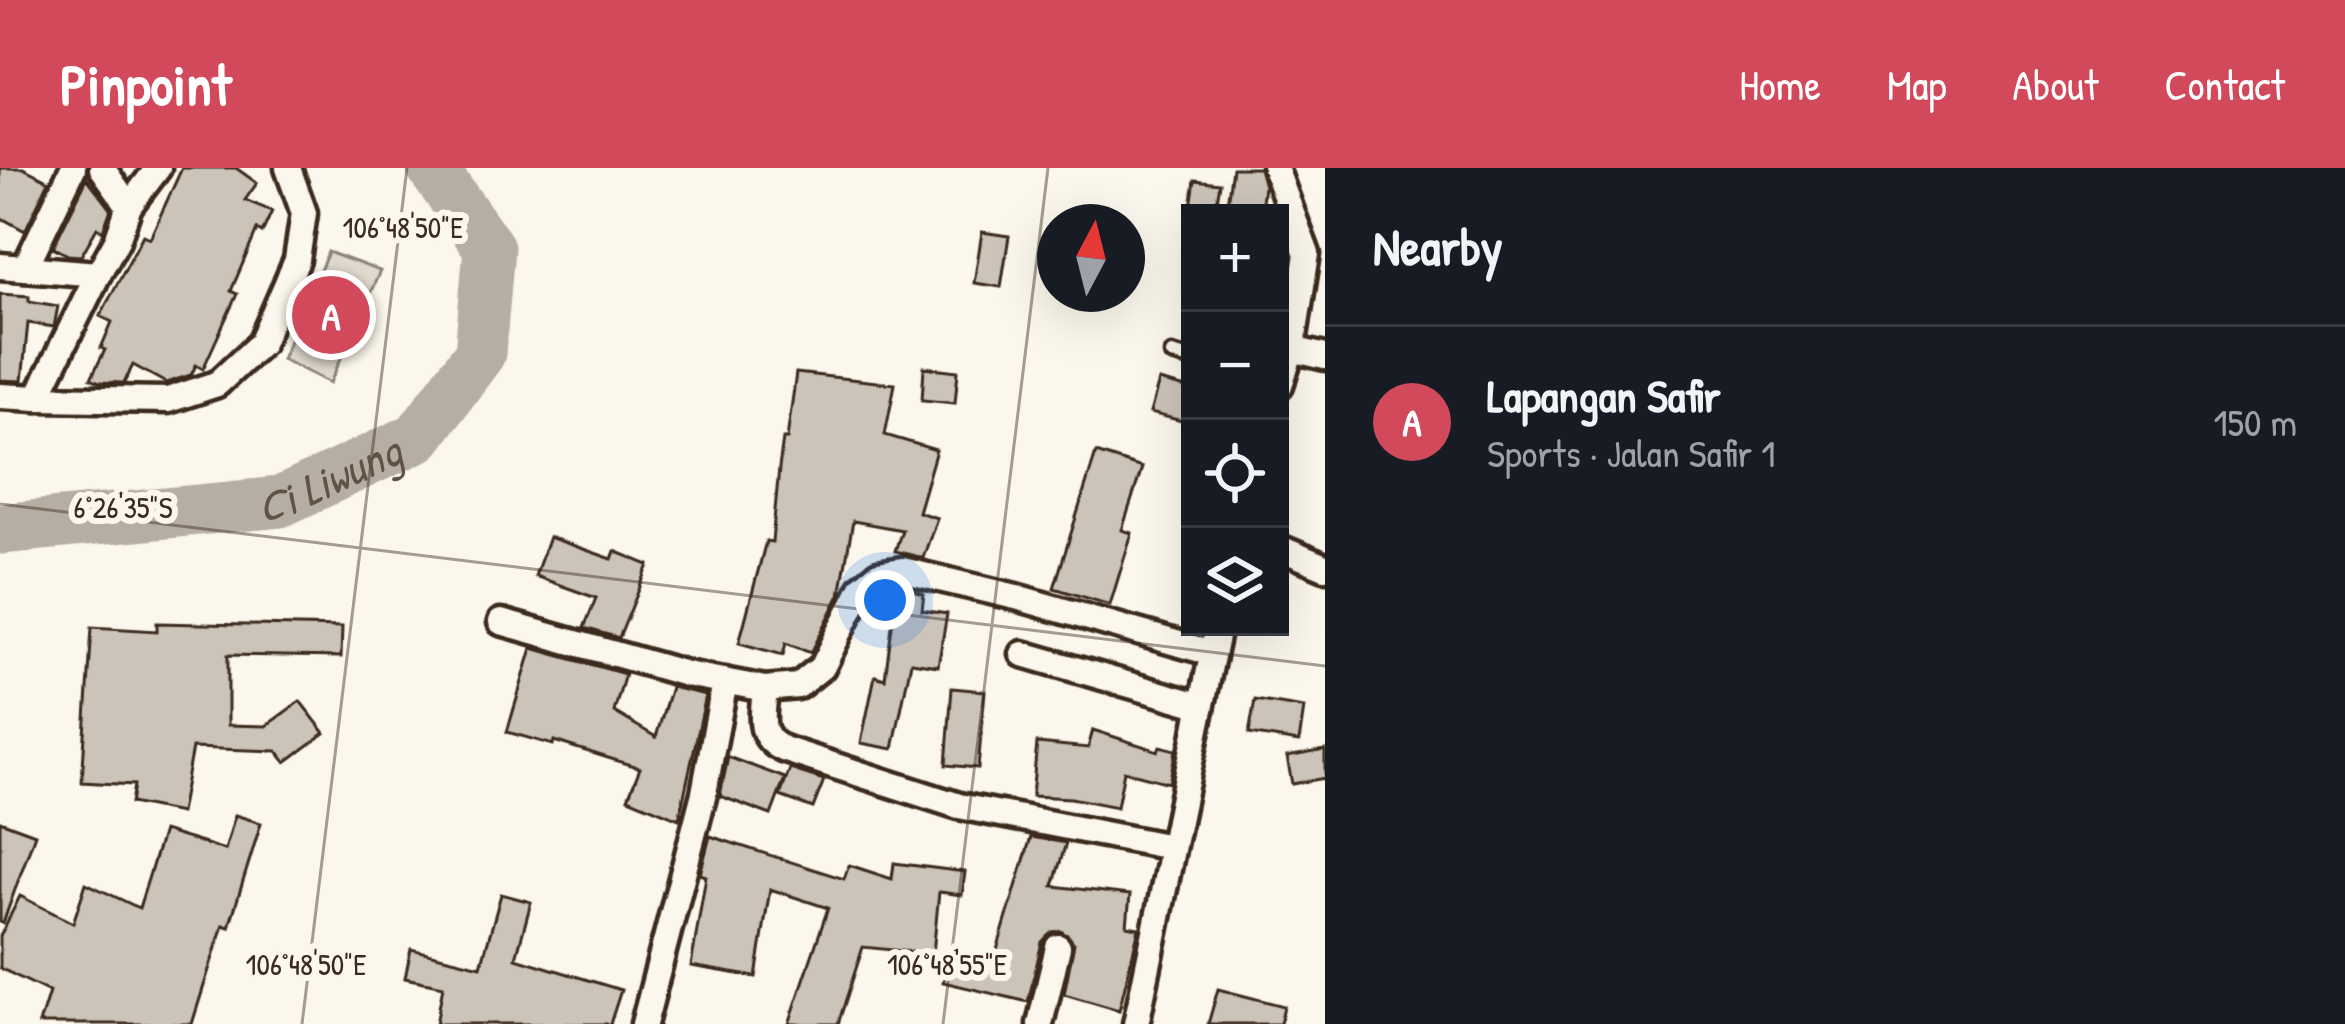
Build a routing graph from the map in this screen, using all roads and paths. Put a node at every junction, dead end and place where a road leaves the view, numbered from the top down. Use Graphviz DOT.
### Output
graph roads {
  1 [pos="73,168"];
  2 [pos="102,168"];
  3 [pos="158,168"];
  4 [pos="288,168"];
  5 [pos="1275,168"];
  6 [pos="129,206"];
  7 [pos="1316,248"];
  8 [pos="13,267"];
  9 [pos="98,274"];
  10 [pos="1292,349"];
  11 [pos="1172,354"];
  12 [pos="1181,356"];
  13 [pos="1289,357"];
  14 [pos="1325,357"];
  15 [pos="0,396"];
  16 [pos="37,398"];
  17 [pos="1289,552"];
  18 [pos="1325,567"];
  19 [pos="501,622"];
  20 [pos="1215,636"];
  21 [pos="1211,653"];
  22 [pos="1023,654"];
  23 [pos="725,681"];
  24 [pos="765,689"];
  25 [pos="1199,705"];
  26 [pos="1171,847"];
  27 [pos="1058,947"];
  28 [pos="644,1024"];
  29 [pos="1040,1024"];
  30 [pos="1136,1024"];
  1 -- 8 [label="street"];
  2 -- 6 [label="street"];
  3 -- 6 [label="street"];
  4 -- 16 [label="street"];
  5 -- 7 [label="street"];
  6 -- 9 [label="street"];
  7 -- 10 [label="street"];
  8 -- 9 [label="street"];
  9 -- 16 [label="street"];
  10 -- 13 [label="street"];
  10 -- 14 [label="street"];
  11 -- 12 [label="lane"];
  15 -- 16 [label="street"];
  17 -- 18 [label="street"];
  19 -- 23 [label="street"];
  20 -- 21 [label="street"];
  21 -- 24 [label="street"];
  21 -- 25 [label="street"];
  22 -- 25 [label="street"];
  23 -- 24 [label="street"];
  23 -- 28 [label="street"];
  24 -- 26 [label="street"];
  25 -- 26 [label="street"];
  26 -- 30 [label="street"];
  27 -- 29 [label="street"];
}
